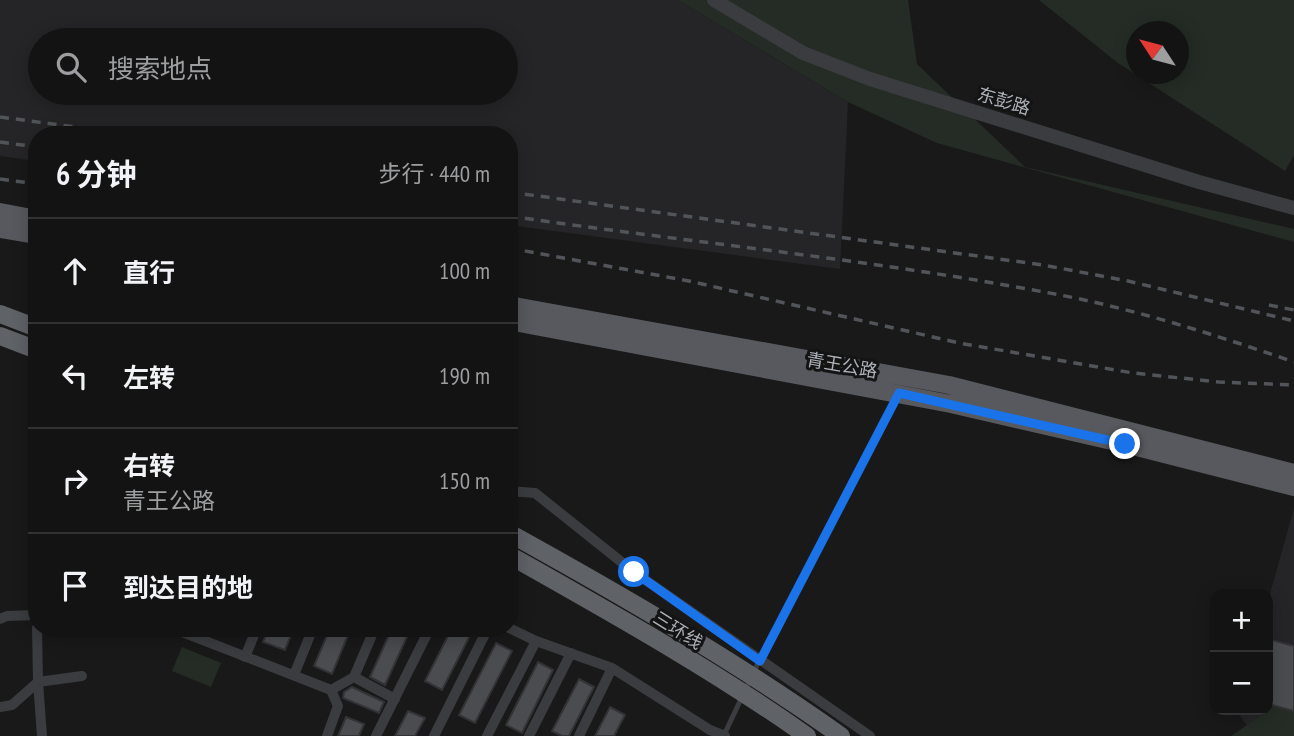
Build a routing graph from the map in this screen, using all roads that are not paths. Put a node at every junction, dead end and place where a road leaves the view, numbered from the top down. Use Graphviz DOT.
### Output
graph roads {
  1 [pos="715,0"];
  2 [pos="1294,208"];
  3 [pos="0,212"];
  4 [pos="28,217"];
  5 [pos="0,229"];
  6 [pos="28,234"];
  7 [pos="518,307"];
  8 [pos="0,314"];
  9 [pos="518,323"];
  10 [pos="28,325"];
  11 [pos="0,336"];
  12 [pos="28,347"];
  13 [pos="899,393"];
  14 [pos="1294,473"];
  15 [pos="1294,487"];
  16 [pos="518,492"];
  17 [pos="518,538"];
  18 [pos="518,560"];
  19 [pos="28,615"];
  20 [pos="0,619"];
  21 [pos="518,632"];
  22 [pos="37,637"];
  23 [pos="206,637"];
  24 [pos="253,637"];
  25 [pos="309,637"];
  26 [pos="371,637"];
  27 [pos="426,637"];
  28 [pos="484,637"];
  29 [pos="536,641"];
  30 [pos="571,653"];
  31 [pos="245,657"];
  32 [pos="760,661"];
  33 [pos="612,668"];
  34 [pos="294,675"];
  35 [pos="82,676"];
  36 [pos="354,677"];
  37 [pos="38,682"];
  38 [pos="331,690"];
  39 [pos="395,699"];
  40 [pos="0,708"];
  41 [pos="42,736"];
  42 [pos="327,736"];
  43 [pos="376,736"];
  44 [pos="434,736"];
  45 [pos="487,736"];
  46 [pos="529,736"];
  47 [pos="579,736"];
  48 [pos="724,736"];
  49 [pos="807,736"];
  50 [pos="841,736"];
  51 [pos="870,736"];
  1 -- 2 [label="street, 东彭路"];
  3 -- 4 [label="main road"];
  5 -- 6 [label="main road"];
  7 -- 14 [label="main road, 青王公路"];
  8 -- 10 [label="highway"];
  9 -- 13 [label="main road, 青王公路"];
  11 -- 12 [label="highway"];
  13 -- 15 [label="main road, 青王公路"];
  13 -- 32 [label="lane"];
  16 -- 32 [label="street"];
  17 -- 50 [label="highway, 三环线, bridge"];
  18 -- 49 [label="highway, 三环线, bridge"];
  19 -- 20 [label="street"];
  21 -- 29 [label="street"];
  22 -- 37 [label="street"];
  23 -- 31 [label="street"];
  24 -- 31 [label="street"];
  25 -- 34 [label="street"];
  26 -- 36 [label="street"];
  27 -- 39 [label="street"];
  28 -- 44 [label="street"];
  29 -- 30 [label="street"];
  29 -- 45 [label="street"];
  30 -- 33 [label="street"];
  30 -- 46 [label="street"];
  31 -- 34 [label="street"];
  32 -- 48 [label="lane"];
  32 -- 51 [label="street"];
  33 -- 47 [label="street"];
  33 -- 48 [label="street"];
  34 -- 38 [label="street"];
  35 -- 37 [label="street"];
  36 -- 38 [label="street"];
  36 -- 39 [label="street"];
  37 -- 40 [label="street"];
  37 -- 41 [label="street"];
  38 -- 42 [label="street"];
  39 -- 43 [label="street"];
}
